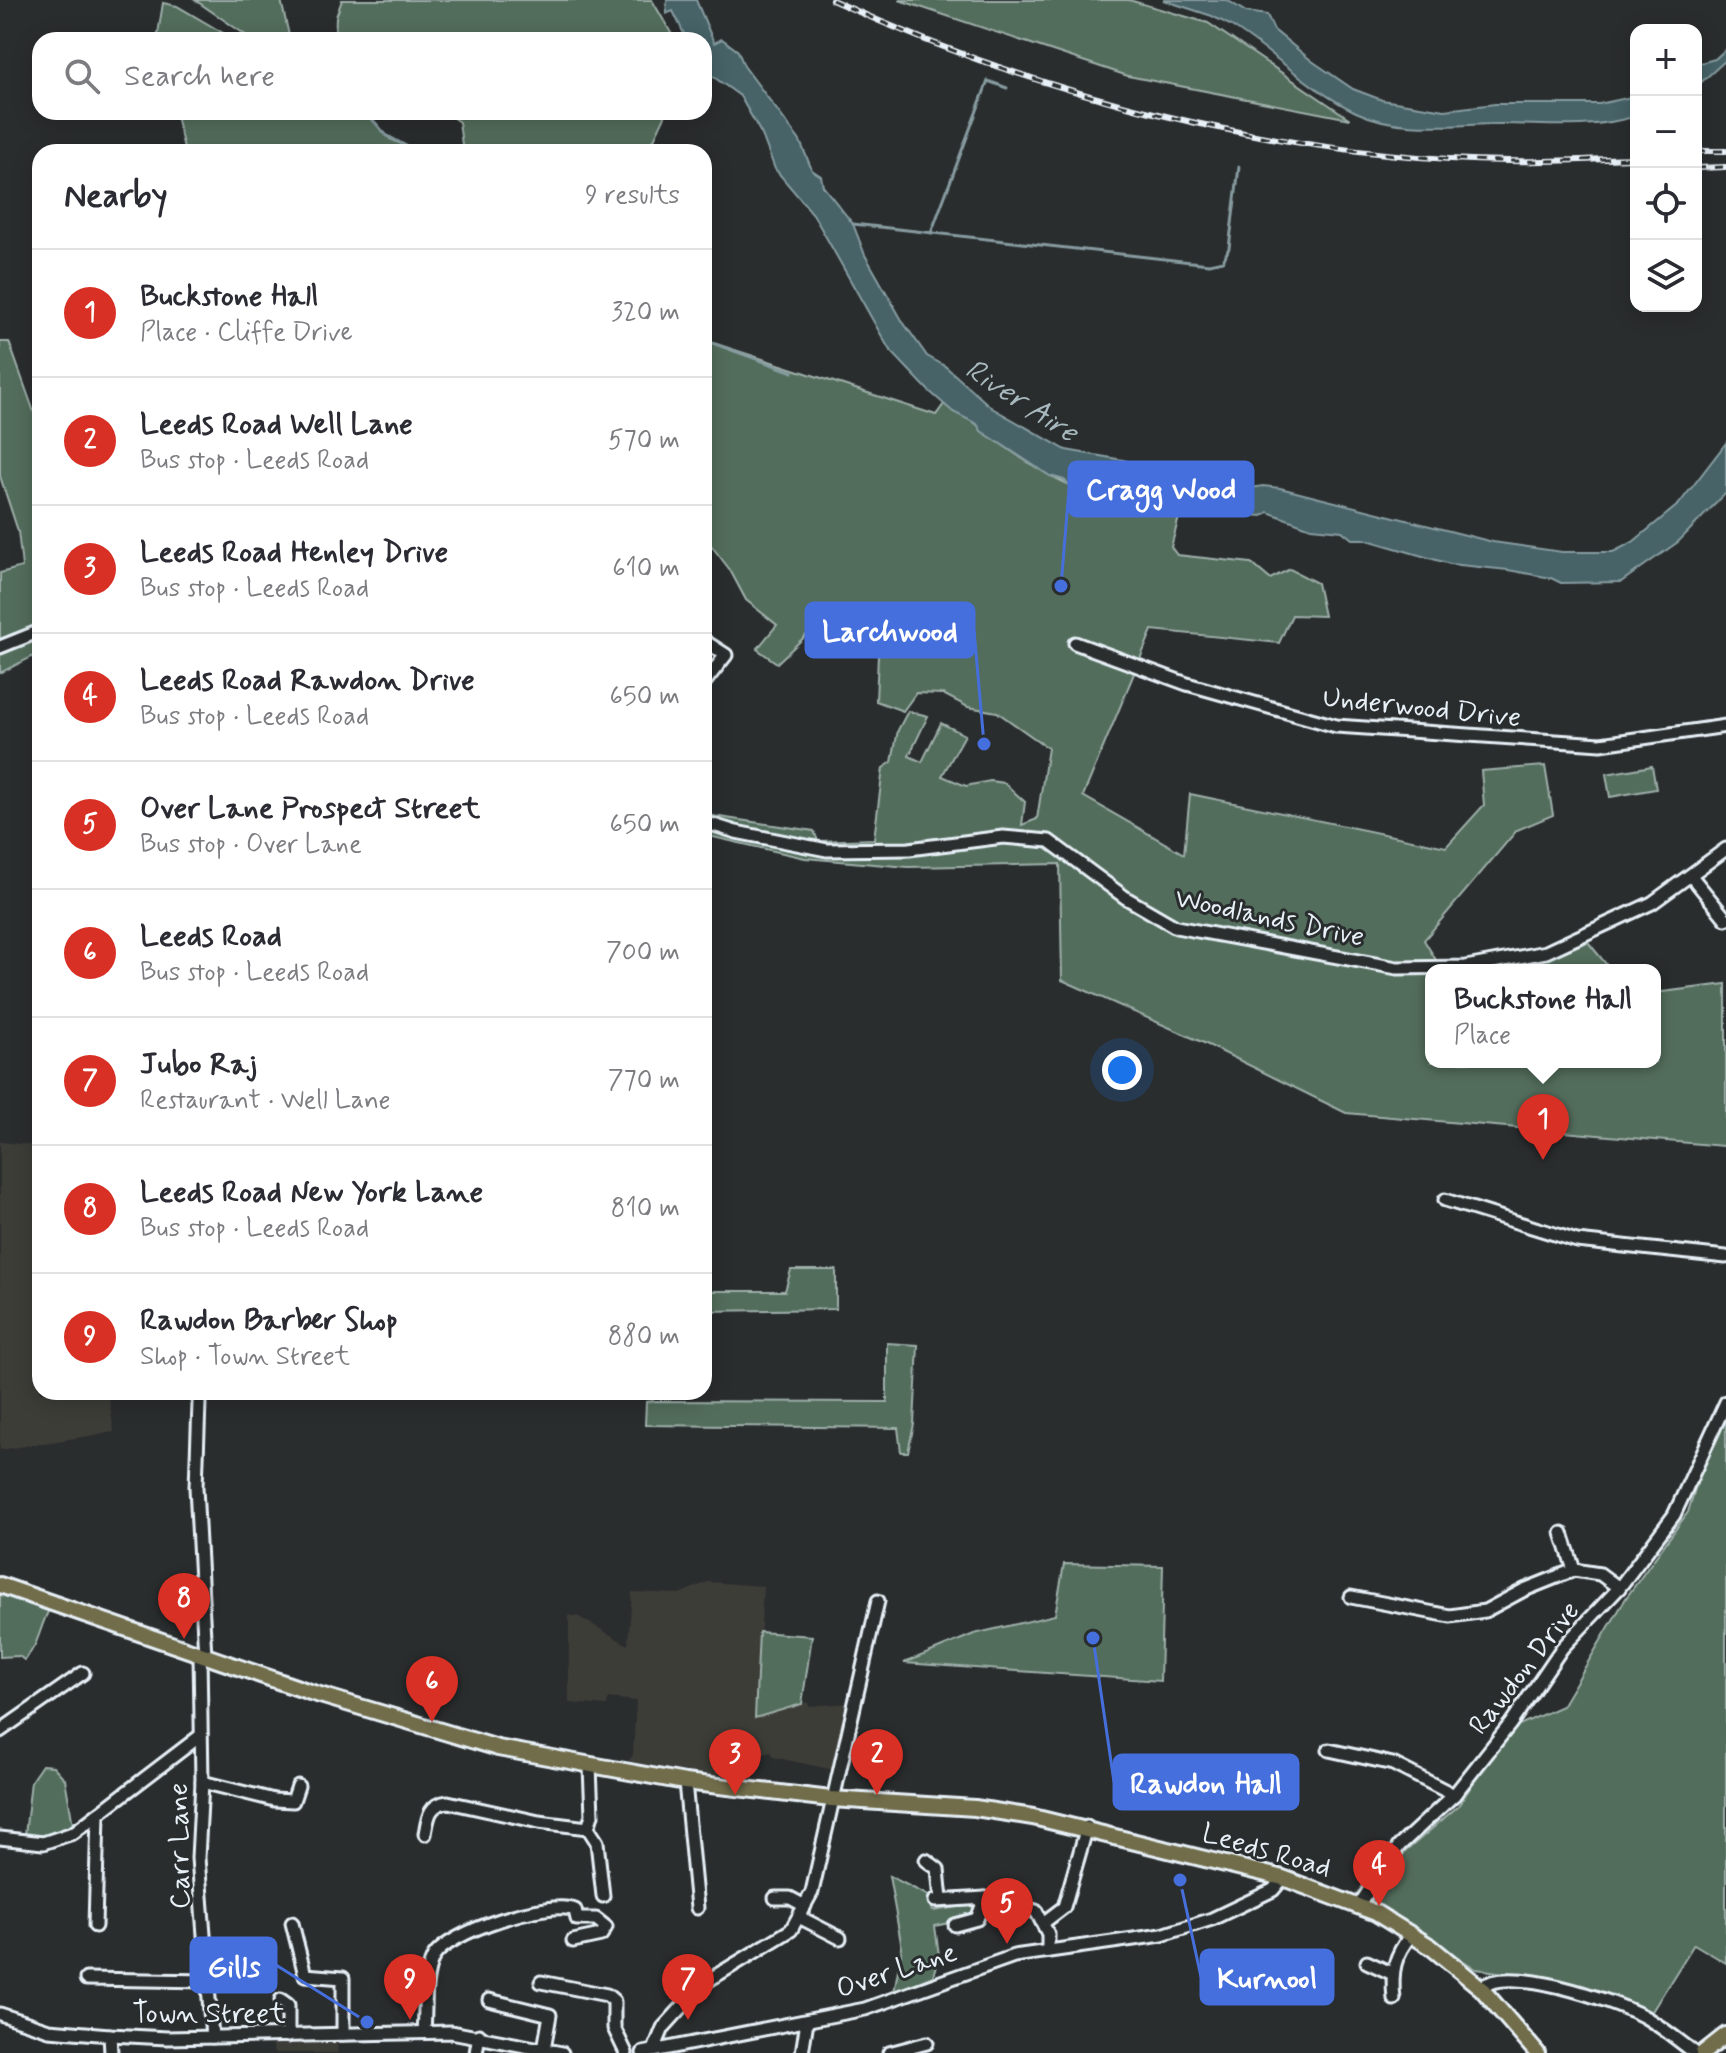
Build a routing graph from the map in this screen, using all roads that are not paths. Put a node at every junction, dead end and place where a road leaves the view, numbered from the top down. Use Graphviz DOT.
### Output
graph roads {
  1 [pos="32,634"];
  2 [pos="1075,643"];
  3 [pos="712,646"];
  4 [pos="0,647"];
  5 [pos="712,673"];
  6 [pos="1726,726"];
  7 [pos="712,824"];
  8 [pos="1726,849"];
  9 [pos="1692,877"];
  10 [pos="1726,919"];
  11 [pos="1482,964"];
  12 [pos="1425,968"];
  13 [pos="1445,1200"];
  14 [pos="1726,1257"];
  15 [pos="1726,1402"];
  16 [pos="199,1403"];
  17 [pos="1562,1533"];
  18 [pos="1574,1570"];
  19 [pos="0,1585"];
  20 [pos="1619,1588"];
  21 [pos="1351,1597"];
  22 [pos="878,1601"];
  23 [pos="202,1655"];
  24 [pos="83,1673"];
  25 [pos="0,1731"];
  26 [pos="200,1736"];
  27 [pos="1329,1750"];
  28 [pos="590,1767"];
  29 [pos="202,1782"];
  30 [pos="685,1782"];
  31 [pos="298,1786"];
  32 [pos="1454,1795"];
  33 [pos="831,1799"];
  34 [pos="98,1814"];
  35 [pos="1087,1827"];
  36 [pos="588,1828"];
  37 [pos="425,1834"];
  38 [pos="0,1838"];
  39 [pos="926,1860"];
  40 [pos="1283,1878"];
  41 [pos="603,1896"];
  42 [pos="775,1898"];
  43 [pos="985,1898"];
  44 [pos="1359,1905"];
  45 [pos="697,1908"];
  46 [pos="802,1912"];
  47 [pos="292,1923"];
  48 [pos="1043,1923"];
  49 [pos="955,1925"];
  50 [pos="95,1926"];
  51 [pos="1412,1934"];
  52 [pos="840,1938"];
  53 [pos="573,1941"];
  54 [pos="1048,1951"];
  55 [pos="1367,1962"];
  56 [pos="1391,1973"];
  57 [pos="86,1979"];
  58 [pos="208,1981"];
  59 [pos="541,1982"];
  60 [pos="1481,1988"];
  61 [pos="1394,1999"];
  62 [pos="281,2000"];
  63 [pos="489,2000"];
  64 [pos="0,2014"];
  65 [pos="807,2021"];
  66 [pos="424,2032"];
  67 [pos="343,2034"];
  68 [pos="110,2035"];
  69 [pos="479,2035"];
  70 [pos="1726,2035"];
  71 [pos="288,2036"];
  72 [pos="212,2037"];
  73 [pos="701,2041"];
  74 [pos="927,2043"];
  75 [pos="544,2049"];
  76 [pos="648,2052"];
  77 [pos="111,2053"];
  78 [pos="476,2053"];
  79 [pos="562,2053"];
  80 [pos="626,2053"];
  81 [pos="710,2053"];
  82 [pos="802,2053"];
  83 [pos="889,2053"];
  84 [pos="1537,2053"];
  85 [pos="1695,2053"];
  86 [pos="1703,2053"];
  1 -- 4 [label="street"];
  2 -- 6 [label="street, Underwood Drive"];
  3 -- 5 [label="street"];
  7 -- 12 [label="street, Woodlands Drive"];
  8 -- 9 [label="street, Woodlands Drive"];
  9 -- 10 [label="street"];
  9 -- 11 [label="street, Woodlands Drive"];
  13 -- 14 [label="street"];
  15 -- 20 [label="street, Rawdon Drive"];
  16 -- 23 [label="street, Carr Lane"];
  17 -- 18 [label="street"];
  18 -- 20 [label="street"];
  18 -- 21 [label="street"];
  19 -- 23 [label="main road, Leeds Road"];
  20 -- 32 [label="street, Rawdon Drive"];
  22 -- 33 [label="street"];
  23 -- 26 [label="street, Carr Lane"];
  23 -- 28 [label="main road, Leeds Road"];
  24 -- 25 [label="street"];
  26 -- 29 [label="street, Carr Lane"];
  26 -- 34 [label="street"];
  27 -- 32 [label="street"];
  28 -- 30 [label="main road, Leeds Road"];
  28 -- 36 [label="street"];
  29 -- 31 [label="street"];
  29 -- 58 [label="street, Carr Lane"];
  30 -- 33 [label="main road, Leeds Road"];
  30 -- 45 [label="street"];
  32 -- 44 [label="street, Rawdon Drive"];
  33 -- 35 [label="main road, Leeds Road"];
  33 -- 46 [label="street"];
  34 -- 38 [label="street"];
  34 -- 50 [label="street"];
  35 -- 40 [label="main road, Leeds Road"];
  35 -- 48 [label="street"];
  36 -- 37 [label="street"];
  36 -- 41 [label="street"];
  39 -- 43 [label="street"];
  40 -- 44 [label="main road, Leeds Road"];
  40 -- 54 [label="street, Over Lane"];
  42 -- 46 [label="street"];
  43 -- 48 [label="street"];
  43 -- 49 [label="street"];
  44 -- 51 [label="main road, Leeds Road"];
  46 -- 52 [label="street"];
  46 -- 76 [label="street"];
  47 -- 67 [label="street"];
  48 -- 54 [label="street"];
  51 -- 56 [label="street"];
  51 -- 60 [label="main road, Leeds Road"];
  53 -- 66 [label="street"];
  54 -- 65 [label="street, Over Lane"];
  55 -- 56 [label="street"];
  56 -- 61 [label="street"];
  57 -- 58 [label="street"];
  58 -- 72 [label="street, Carr Lane"];
  59 -- 80 [label="street"];
  60 -- 84 [label="main road, Leeds Road"];
  60 -- 85 [label="street"];
  62 -- 71 [label="street"];
  63 -- 75 [label="street"];
  64 -- 68 [label="street, Town Street"];
  65 -- 73 [label="street, Over Lane"];
  65 -- 82 [label="street"];
  66 -- 67 [label="street, Town Street"];
  66 -- 69 [label="street, Town Street"];
  67 -- 71 [label="street, Town Street"];
  68 -- 72 [label="street, Town Street"];
  68 -- 77 [label="street"];
  69 -- 75 [label="street, Town Street"];
  69 -- 78 [label="street"];
  70 -- 86 [label="main road"];
  71 -- 72 [label="street, Town Street"];
  73 -- 76 [label="street"];
  73 -- 81 [label="street"];
  74 -- 83 [label="street"];
  75 -- 79 [label="street, Town Street"];
}
